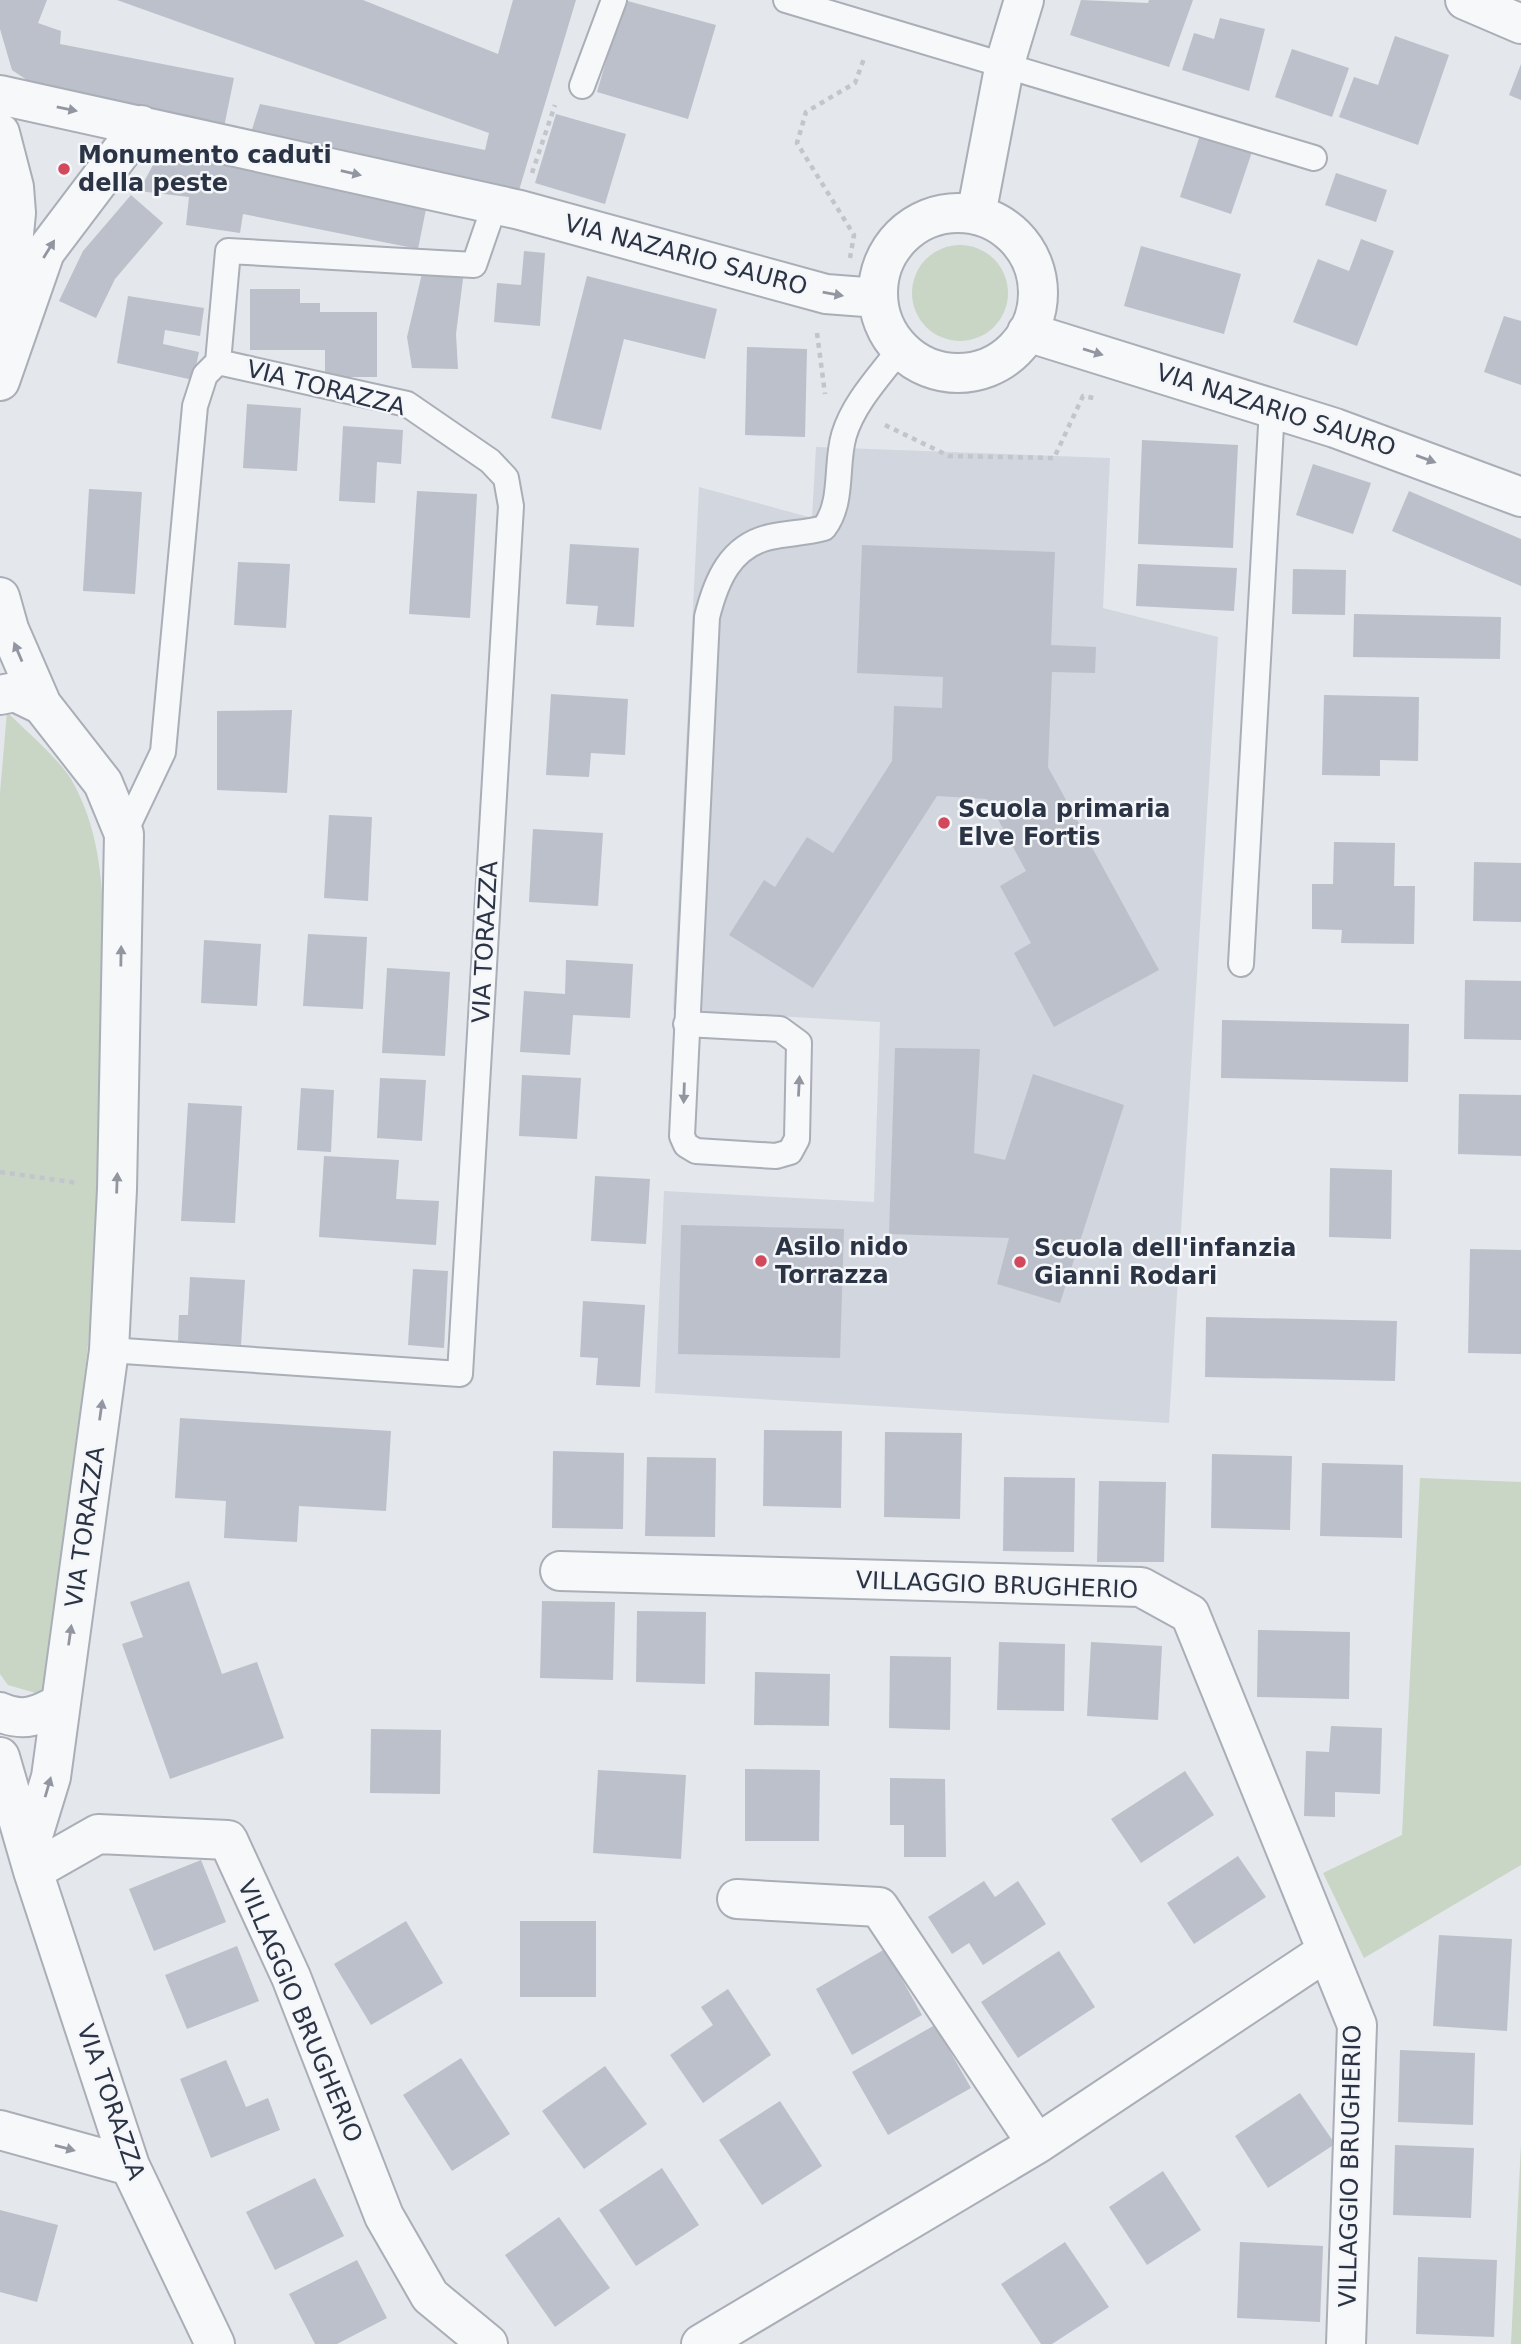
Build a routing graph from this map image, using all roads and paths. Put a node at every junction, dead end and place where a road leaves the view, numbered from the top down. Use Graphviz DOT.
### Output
graph roads {
  1 [pos="614,0"];
  2 [pos="786,0"];
  3 [pos="1024,0"];
  4 [pos="1465,0"];
  5 [pos="1521,24"];
  6 [pos="874,27"];
  7 [pos="1005,63"];
  8 [pos="582,86"];
  9 [pos="0,95"];
  10 [pos="141,125"];
  11 [pos="0,133"];
  12 [pos="1314,158"];
  13 [pos="507,207"];
  14 [pos="976,215"];
  15 [pos="793,285"];
  16 [pos="860,297"];
  17 [pos="1027,332"];
  18 [pos="900,349"];
  19 [pos="0,368"];
  20 [pos="211,368"];
  21 [pos="0,382"];
  22 [pos="1110,402"];
  23 [pos="1272,408"];
  24 [pos="854,410"];
  25 [pos="1521,497"];
  26 [pos="0,597"];
  27 [pos="0,695"];
  28 [pos="42,705"];
  29 [pos="124,834"];
  30 [pos="1241,964"];
  31 [pos="687,1024"];
  32 [pos="0,1172"];
  33 [pos="117,1189"];
  34 [pos="109,1350"];
  35 [pos="560,1571"];
  36 [pos="61,1703"];
  37 [pos="0,1712"];
  38 [pos="0,1757"];
  39 [pos="30,1861"];
  40 [pos="737,1899"];
  41 [pos="1326,1951"];
  42 [pos="0,2130"];
  43 [pos="1037,2144"];
  44 [pos="130,2166"];
  45 [pos="215,2344"];
  46 [pos="488,2344"];
  47 [pos="701,2344"];
  48 [pos="1346,2344"];
  1 -- 8 [label="lane"];
  2 -- 6 [label="lane"];
  3 -- 7 [label="street"];
  4 -- 5 [label="street"];
  6 -- 7 [label="lane"];
  6 -- 16 [label="path"];
  7 -- 12 [label="lane"];
  7 -- 14 [label="street"];
  8 -- 13 [label="path"];
  9 -- 10 [label="street, VIA NAZARIO SAURO, one-way"];
  10 -- 13 [label="street, VIA NAZARIO SAURO, one-way"];
  21 -- 10 [label="street, one-way"];
  11 -- 19 [label="street"];
  13 -- 15 [label="street, VIA NAZARIO SAURO"];
  13 -- 20 [label="lane"];
  14 -- 16 [label="street"];
  14 -- 17 [label="street"];
  15 -- 16 [label="street, VIA NAZARIO SAURO, one-way"];
  15 -- 24 [label="path"];
  16 -- 18 [label="street"];
  17 -- 18 [label="street"];
  17 -- 23 [label="street, VIA NAZARIO SAURO, one-way"];
  18 -- 24 [label="lane"];
  20 -- 29 [label="lane, VIA TORAZZA"];
  20 -- 34 [label="lane, VIA TORAZZA"];
  22 -- 24 [label="path"];
  23 -- 25 [label="street, VIA NAZARIO SAURO, one-way"];
  23 -- 30 [label="lane"];
  24 -- 31 [label="lane"];
  28 -- 26 [label="street, VIA TORAZZA, one-way"];
  27 -- 28 [label="street"];
  28 -- 29 [label="street, VIA TORAZZA"];
  33 -- 29 [label="street, VIA TORAZZA, one-way"];
  31 -- 31 [label="lane, one-way"];
  32 -- 33 [label="path"];
  33 -- 34 [label="street, VIA TORAZZA"];
  36 -- 34 [label="street, VIA TORAZZA, one-way"];
  35 -- 41 [label="street, VILLAGGIO BRUGHERIO"];
  36 -- 37 [label="street"];
  39 -- 36 [label="street, VIA TORAZZA, one-way"];
  38 -- 39 [label="street, VIA TORAZZA"];
  39 -- 44 [label="street, VIA TORAZZA"];
  39 -- 46 [label="street, VILLAGGIO BRUGHERIO"];
  40 -- 43 [label="street"];
  41 -- 43 [label="street"];
  41 -- 48 [label="street, VILLAGGIO BRUGHERIO"];
  42 -- 44 [label="street, one-way"];
  43 -- 47 [label="street"];
  44 -- 45 [label="street, VIA TORAZZA"];
}
